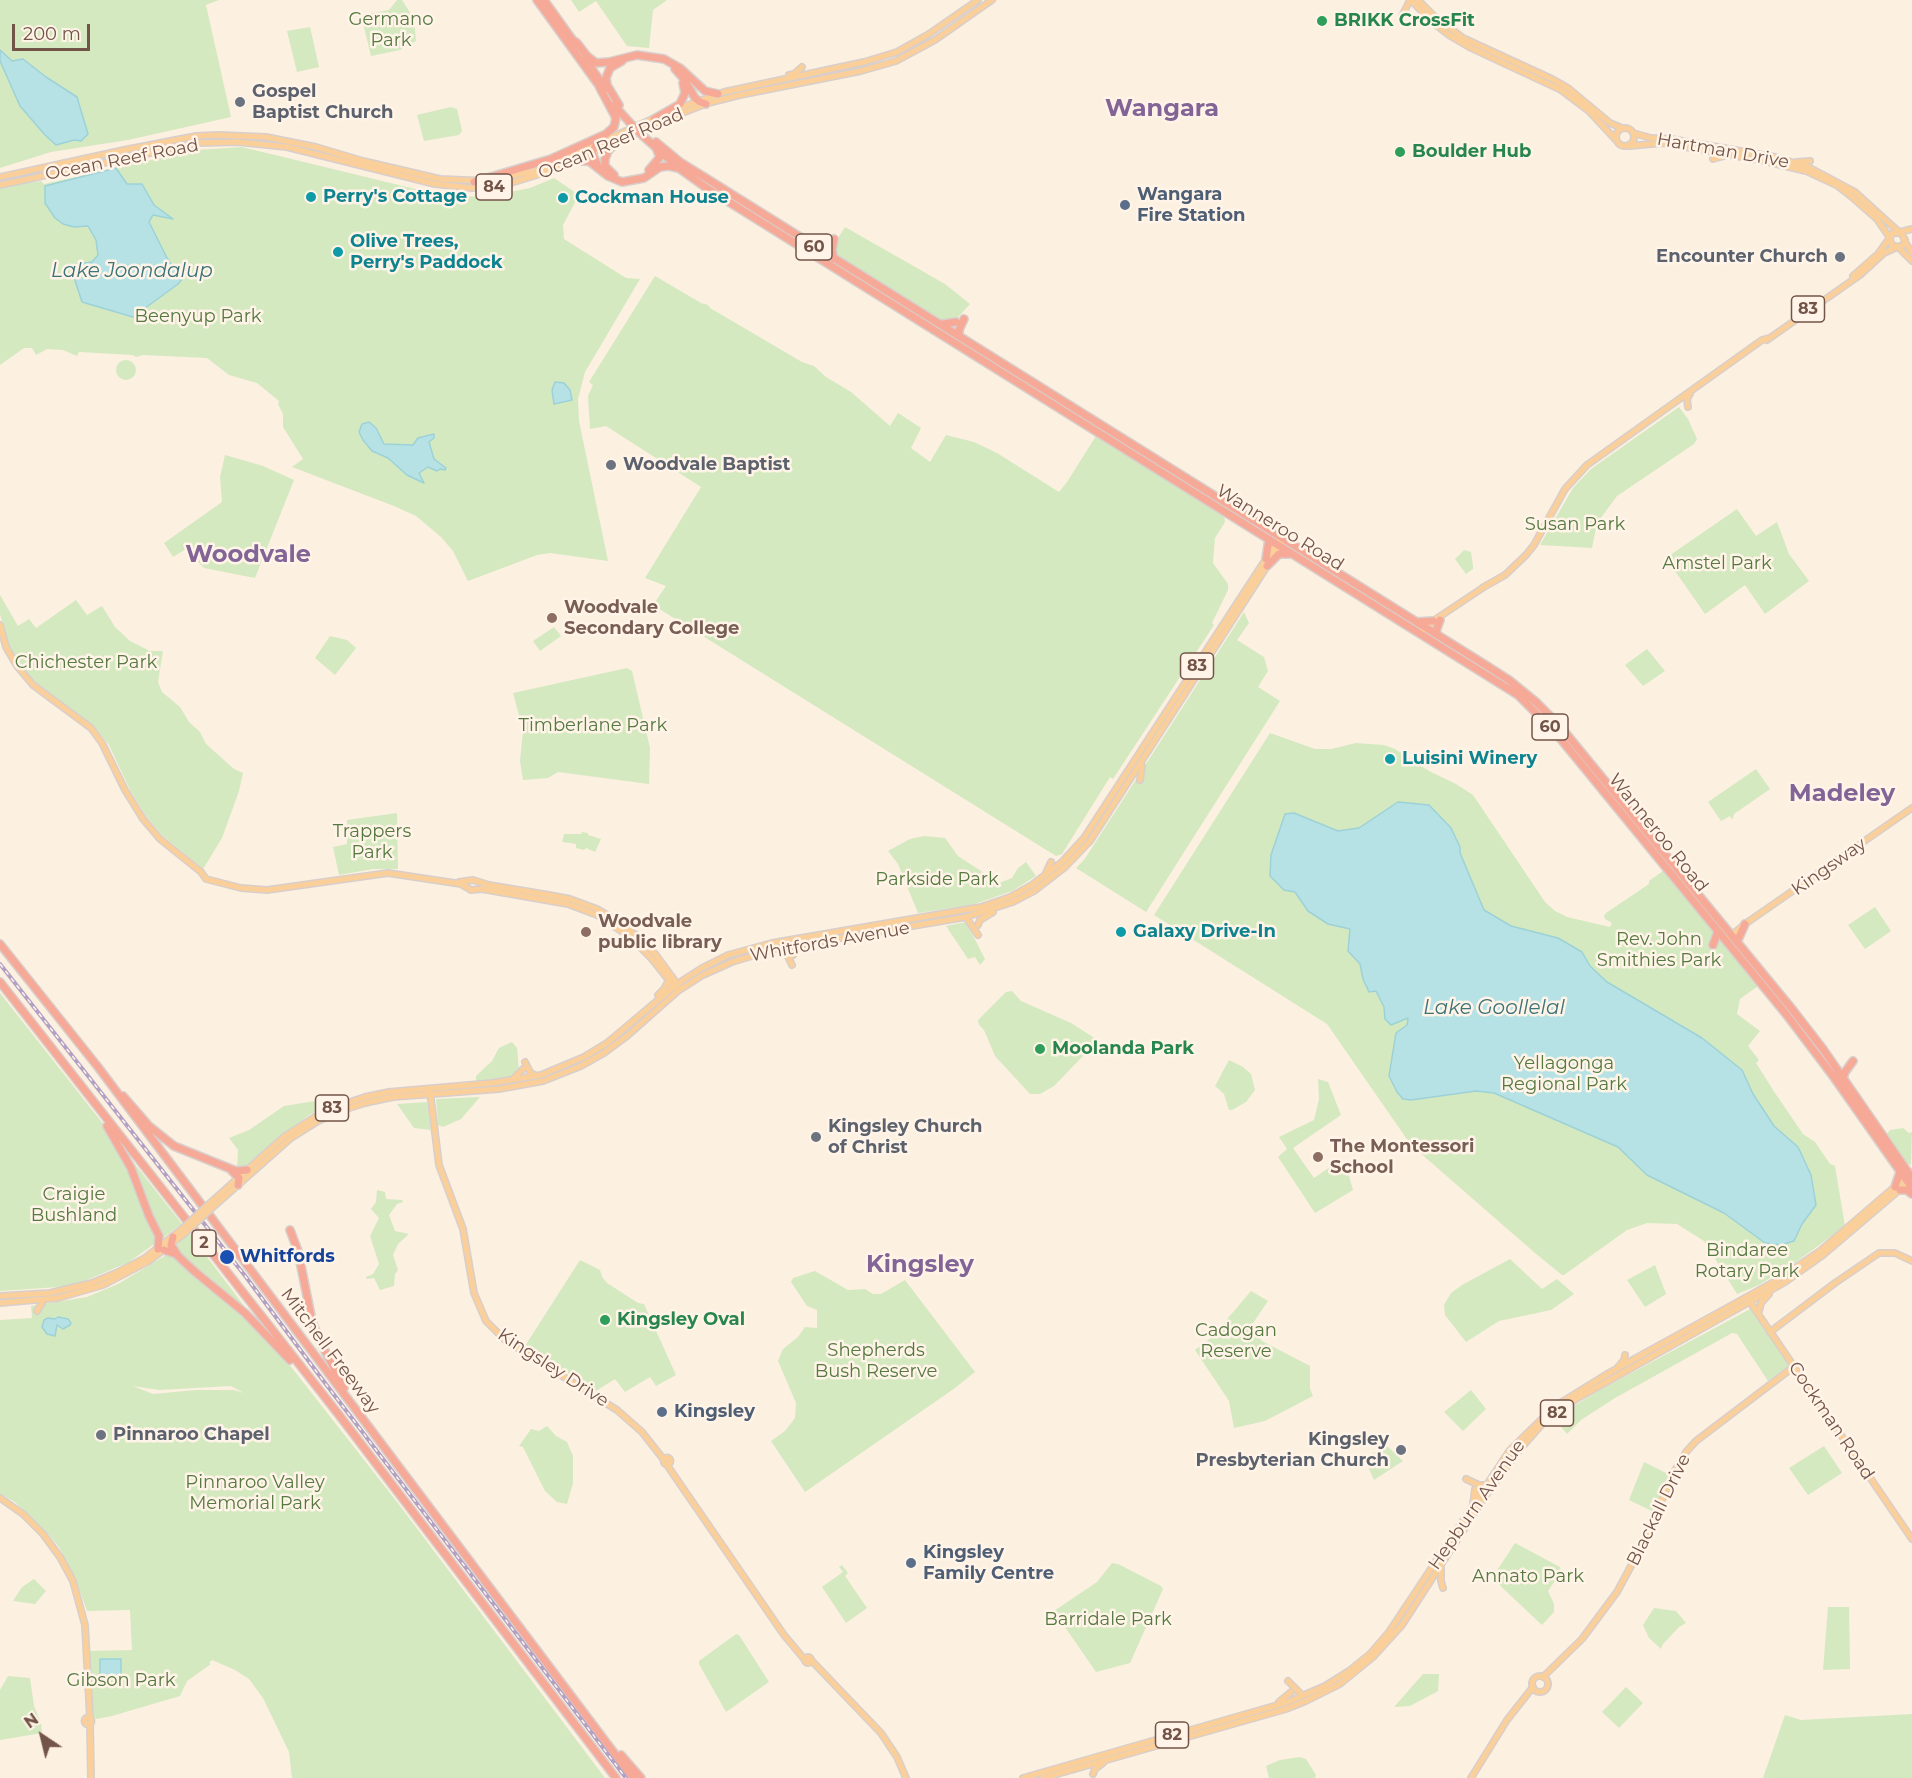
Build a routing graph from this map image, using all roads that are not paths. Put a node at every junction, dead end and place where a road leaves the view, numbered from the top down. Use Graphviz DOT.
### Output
graph roads {
  1 [pos="537,0"];
  2 [pos="544,0"];
  3 [pos="978,0"];
  4 [pos="992,0"];
  5 [pos="1410,0"];
  6 [pos="1418,0"];
  7 [pos="1412,11"];
  8 [pos="1402,16"];
  9 [pos="1426,16"];
  10 [pos="571,39"];
  11 [pos="663,62"];
  12 [pos="802,68"];
  13 [pos="688,77"];
  14 [pos="770,82"];
  15 [pos="600,88"];
  16 [pos="718,94"];
  17 [pos="700,103"];
  18 [pos="619,105"];
  19 [pos="654,119"];
  20 [pos="634,124"];
  21 [pos="1622,128"];
  22 [pos="1634,133"];
  23 [pos="645,136"];
  24 [pos="1616,140"];
  25 [pos="618,141"];
  26 [pos="1629,146"];
  27 [pos="594,149"];
  28 [pos="656,149"];
  29 [pos="1731,156"];
  30 [pos="1713,159"];
  31 [pos="1810,160"];
  32 [pos="575,161"];
  33 [pos="1792,162"];
  34 [pos="599,168"];
  35 [pos="680,169"];
  36 [pos="0,177"];
  37 [pos="474,182"];
  38 [pos="0,185"];
  39 [pos="1912,231"];
  40 [pos="1899,232"];
  41 [pos="834,239"];
  42 [pos="1890,239"];
  43 [pos="1905,241"];
  44 [pos="828,244"];
  45 [pos="813,245"];
  46 [pos="1897,247"];
  47 [pos="1912,253"];
  48 [pos="834,259"];
  49 [pos="1912,261"];
  50 [pos="1848,281"];
  51 [pos="938,322"];
  52 [pos="960,336"];
  53 [pos="1707,380"];
  54 [pos="1690,392"];
  55 [pos="1688,406"];
  56 [pos="1652,418"];
  57 [pos="1282,538"];
  58 [pos="1275,543"];
  59 [pos="1295,556"];
  60 [pos="1267,563"];
  61 [pos="1415,621"];
  62 [pos="1436,621"];
  63 [pos="0,625"];
  64 [pos="1425,631"];
  65 [pos="1438,635"];
  66 [pos="1144,759"];
  67 [pos="1602,778"];
  68 [pos="1140,780"];
  69 [pos="1617,785"];
  70 [pos="1912,808"];
  71 [pos="1051,862"];
  72 [pos="1043,877"];
  73 [pos="471,883"];
  74 [pos="999,908"];
  75 [pos="966,917"];
  76 [pos="1745,924"];
  77 [pos="978,925"];
  78 [pos="1718,931"];
  79 [pos="978,935"];
  80 [pos="1728,936"];
  81 [pos="817,942"];
  82 [pos="1737,942"];
  83 [pos="0,945"];
  84 [pos="1713,945"];
  85 [pos="784,948"];
  86 [pos="793,954"];
  87 [pos="659,958"];
  88 [pos="1755,964"];
  89 [pos="792,965"];
  90 [pos="1752,972"];
  91 [pos="685,979"];
  92 [pos="669,980"];
  93 [pos="0,982"];
  94 [pos="678,988"];
  95 [pos="648,1008"];
  96 [pos="1807,1040"];
  97 [pos="619,1042"];
  98 [pos="607,1043"];
  99 [pos="1853,1061"];
  100 [pos="525,1062"];
  101 [pos="98,1067"];
  102 [pos="523,1070"];
  103 [pos="1838,1072"];
  104 [pos="536,1076"];
  105 [pos="1843,1079"];
  106 [pos="501,1082"];
  107 [pos="430,1091"];
  108 [pos="452,1093"];
  109 [pos="93,1100"];
  110 [pos="434,1101"];
  111 [pos="1856,1109"];
  112 [pos="1879,1131"];
  113 [pos="1882,1147"];
  114 [pos="225,1166"];
  115 [pos="247,1170"];
  116 [pos="1908,1176"];
  117 [pos="238,1181"];
  118 [pos="1898,1188"];
  119 [pos="1912,1194"];
  120 [pos="153,1225"];
  121 [pos="290,1230"];
  122 [pos="169,1243"];
  123 [pos="1912,1262"];
  124 [pos="1771,1290"];
  125 [pos="1754,1294"];
  126 [pos="0,1296"];
  127 [pos="44,1300"];
  128 [pos="1752,1302"];
  129 [pos="0,1303"];
  130 [pos="1743,1304"];
  131 [pos="37,1311"];
  132 [pos="1759,1311"];
  133 [pos="1763,1321"];
  134 [pos="1772,1332"];
  135 [pos="1625,1355"];
  136 [pos="1796,1367"];
  137 [pos="1609,1373"];
  138 [pos="315,1385"];
  139 [pos="357,1412"];
  140 [pos="667,1461"];
  141 [pos="1466,1479"];
  142 [pos="1487,1485"];
  143 [pos="1475,1489"];
  144 [pos="0,1499"];
  145 [pos="1472,1508"];
  146 [pos="1912,1537"];
  147 [pos="1441,1566"];
  148 [pos="1443,1588"];
  149 [pos="1545,1678"];
  150 [pos="1288,1681"];
  151 [pos="1535,1689"];
  152 [pos="1291,1692"];
  153 [pos="1303,1696"];
  154 [pos="1270,1707"];
  155 [pos="589,1720"];
  156 [pos="586,1738"];
  157 [pos="1121,1756"];
  158 [pos="1092,1774"];
  159 [pos="89,1778"];
  160 [pos="609,1778"];
  161 [pos="616,1778"];
  162 [pos="633,1778"];
  163 [pos="641,1778"];
  164 [pos="904,1778"];
  165 [pos="1023,1778"];
  166 [pos="1043,1778"];
  167 [pos="1472,1778"];
  1 -- 15 [label="highway, 60"];
  2 -- 10 [label="highway, 60"];
  3 -- 14 [label="main road, Ocean Reef Road / 84"];
  4 -- 17 [label="main road, Ocean Reef Road / 84"];
  5 -- 8 [label="main road"];
  5 -- 9 [label="main road"];
  6 -- 21 [label="main road"];
  7 -- 9 [label="main road"];
  9 -- 24 [label="main road"];
  10 -- 13 [label="highway"];
  10 -- 18 [label="highway, 60"];
  11 -- 17 [label="highway"];
  11 -- 18 [label="highway"];
  11 -- 19 [label="highway"];
  12 -- 14 [label="main road"];
  13 -- 16 [label="highway"];
  13 -- 17 [label="highway"];
  14 -- 16 [label="main road, Ocean Reef Road / 84"];
  15 -- 20 [label="highway, 60"];
  15 -- 37 [label="highway"];
  16 -- 17 [label="main road, Ocean Reef Road / 84"];
  17 -- 19 [label="main road, Ocean Reef Road / 84"];
  17 -- 25 [label="main road, Ocean Reef Road / 84"];
  18 -- 20 [label="highway, 60"];
  19 -- 27 [label="main road, Ocean Reef Road / 84"];
  20 -- 23 [label="highway, 60, bridge"];
  21 -- 22 [label="main road"];
  21 -- 24 [label="main road"];
  22 -- 26 [label="main road"];
  22 -- 33 [label="main road, Hartman Drive"];
  23 -- 28 [label="highway, Wanneroo Road / 60"];
  23 -- 45 [label="highway, Wanneroo Road / 60"];
  24 -- 26 [label="main road"];
  25 -- 27 [label="main road, Ocean Reef Road / 84"];
  25 -- 28 [label="highway"];
  26 -- 29 [label="main road, Hartman Drive"];
  27 -- 32 [label="main road, Ocean Reef Road / 84"];
  27 -- 34 [label="highway"];
  27 -- 37 [label="main road, Ocean Reef Road / 84"];
  28 -- 35 [label="highway, Wanneroo Road / 60"];
  29 -- 30 [label="main road"];
  29 -- 42 [label="main road, Hartman Drive"];
  31 -- 33 [label="main road"];
  32 -- 34 [label="highway"];
  32 -- 38 [label="main road, Ocean Reef Road / 84"];
  33 -- 40 [label="main road, Hartman Drive"];
  34 -- 35 [label="highway"];
  35 -- 58 [label="highway, Wanneroo Road / 60"];
  36 -- 37 [label="main road, Ocean Reef Road / 84"];
  39 -- 40 [label="main road, 83"];
  39 -- 43 [label="main road, 83"];
  40 -- 42 [label="main road, 83"];
  40 -- 43 [label="main road"];
  41 -- 48 [label="highway"];
  42 -- 46 [label="main road"];
  42 -- 50 [label="main road, 83"];
  43 -- 46 [label="main road, 83"];
  43 -- 47 [label="main road"];
  44 -- 45 [label="highway"];
  45 -- 48 [label="highway, Wanneroo Road / 60"];
  46 -- 49 [label="main road"];
  46 -- 50 [label="main road, 83"];
  48 -- 51 [label="highway, Wanneroo Road / 60"];
  50 -- 53 [label="main road, 83"];
  51 -- 52 [label="highway, Wanneroo Road / 60"];
  51 -- 52 [label="highway"];
  52 -- 57 [label="highway, Wanneroo Road / 60"];
  53 -- 54 [label="main road, 83"];
  53 -- 56 [label="main road, 83"];
  54 -- 55 [label="main road"];
  54 -- 56 [label="main road, 83"];
  56 -- 62 [label="main road, 83"];
  57 -- 58 [label="main road, Whitfords Avenue / 83"];
  57 -- 61 [label="highway, Wanneroo Road / 60"];
  58 -- 59 [label="highway, Wanneroo Road / 60"];
  58 -- 60 [label="highway"];
  58 -- 60 [label="main road, Whitfords Avenue / 83"];
  59 -- 60 [label="highway"];
  59 -- 64 [label="highway, Wanneroo Road / 60"];
  60 -- 66 [label="main road, Whitfords Avenue / 83"];
  60 -- 72 [label="main road, Whitfords Avenue / 83"];
  61 -- 62 [label="highway"];
  61 -- 64 [label="highway, Wanneroo Road / 60"];
  62 -- 64 [label="main road, 83"];
  62 -- 65 [label="highway"];
  63 -- 73 [label="main road"];
  64 -- 65 [label="highway, Wanneroo Road / 60"];
  64 -- 78 [label="highway, Wanneroo Road / 60"];
  65 -- 67 [label="highway, Wanneroo Road / 60"];
  66 -- 68 [label="main road"];
  66 -- 74 [label="main road, Whitfords Avenue / 83"];
  67 -- 69 [label="highway"];
  67 -- 80 [label="highway, Wanneroo Road / 60"];
  70 -- 76 [label="main road, Kingsway"];
  71 -- 72 [label="main road"];
  72 -- 91 [label="main road, Whitfords Avenue / 83"];
  73 -- 87 [label="main road"];
  73 -- 92 [label="main road"];
  74 -- 75 [label="main road, Whitfords Avenue / 83"];
  74 -- 77 [label="main road"];
  75 -- 79 [label="main road"];
  75 -- 81 [label="main road, Whitfords Avenue / 83"];
  76 -- 80 [label="main road, Kingsway"];
  76 -- 82 [label="highway"];
  78 -- 80 [label="highway, Wanneroo Road / 60"];
  78 -- 84 [label="highway"];
  80 -- 82 [label="highway, Wanneroo Road / 60"];
  80 -- 90 [label="highway, Wanneroo Road / 60"];
  81 -- 85 [label="main road, Whitfords Avenue / 83"];
  81 -- 86 [label="main road"];
  82 -- 88 [label="highway, Wanneroo Road / 60"];
  83 -- 101 [label="highway, Mitchell Freeway / 2"];
  85 -- 89 [label="main road"];
  85 -- 94 [label="main road, Whitfords Avenue / 83"];
  87 -- 91 [label="main road"];
  87 -- 94 [label="main road"];
  88 -- 90 [label="highway"];
  88 -- 103 [label="highway, Wanneroo Road / 60"];
  90 -- 96 [label="highway, Wanneroo Road / 60"];
  91 -- 94 [label="main road, Whitfords Avenue / 83"];
  92 -- 94 [label="main road"];
  92 -- 95 [label="main road"];
  93 -- 109 [label="highway, Mitchell Freeway / 2"];
  94 -- 95 [label="main road, Whitfords Avenue / 83"];
  94 -- 97 [label="main road, Whitfords Avenue / 83"];
  95 -- 98 [label="main road, Whitfords Avenue / 83"];
  96 -- 103 [label="highway"];
  96 -- 111 [label="highway, Wanneroo Road / 60"];
  97 -- 98 [label="main road"];
  97 -- 108 [label="main road, Whitfords Avenue / 83"];
  98 -- 104 [label="main road, Whitfords Avenue / 83"];
  99 -- 105 [label="highway"];
  100 -- 104 [label="main road"];
  101 -- 114 [label="highway"];
  101 -- 139 [label="highway, Mitchell Freeway / 2"];
  102 -- 106 [label="main road"];
  103 -- 105 [label="highway, Wanneroo Road / 60"];
  103 -- 111 [label="highway"];
  104 -- 106 [label="main road, Whitfords Avenue / 83"];
  105 -- 112 [label="highway, Wanneroo Road / 60"];
  106 -- 107 [label="main road, Whitfords Avenue / 83"];
  107 -- 108 [label="main road, Whitfords Avenue / 83"];
  107 -- 110 [label="main road, Kingsley Drive"];
  107 -- 115 [label="main road, Whitfords Avenue / 83"];
  107 -- 117 [label="main road, Whitfords Avenue / 83"];
  107 -- 140 [label="main road, Kingsley Drive"];
  108 -- 110 [label="main road"];
  109 -- 120 [label="highway"];
  109 -- 138 [label="highway, Mitchell Freeway / 2"];
  110 -- 140 [label="main road, Kingsley Drive"];
  111 -- 113 [label="highway, Wanneroo Road / 60"];
  112 -- 113 [label="highway"];
  112 -- 116 [label="highway, Wanneroo Road / 60"];
  113 -- 116 [label="highway, Wanneroo Road / 60"];
  114 -- 115 [label="highway"];
  114 -- 117 [label="highway"];
  115 -- 117 [label="main road, Whitfords Avenue / 83"];
  116 -- 118 [label="highway"];
  116 -- 118 [label="main road, Hepburn Avenue / 82"];
  117 -- 122 [label="main road, Whitfords Avenue / 83, bridge"];
  118 -- 119 [label="highway"];
  118 -- 124 [label="main road, Hepburn Avenue / 82"];
  118 -- 125 [label="main road, Hepburn Avenue / 82"];
  120 -- 122 [label="highway"];
  120 -- 122 [label="highway"];
  121 -- 139 [label="highway"];
  122 -- 126 [label="main road, Whitfords Avenue / 83"];
  122 -- 127 [label="main road, Whitfords Avenue / 83"];
  122 -- 138 [label="highway"];
  123 -- 134 [label="main road"];
  124 -- 128 [label="main road, Hepburn Avenue / 82"];
  124 -- 132 [label="main road"];
  125 -- 128 [label="main road"];
  125 -- 130 [label="main road, Hepburn Avenue / 82"];
  127 -- 129 [label="main road, Whitfords Avenue / 83"];
  127 -- 131 [label="main road"];
  128 -- 130 [label="main road"];
  128 -- 132 [label="main road, Cockman Road"];
  128 -- 133 [label="main road, Cockman Road"];
  130 -- 133 [label="main road"];
  130 -- 137 [label="main road, Hepburn Avenue / 82"];
  130 -- 147 [label="main road, Hepburn Avenue / 82"];
  132 -- 134 [label="main road, Cockman Road"];
  133 -- 134 [label="main road, Cockman Road"];
  134 -- 136 [label="main road, Cockman Road"];
  135 -- 137 [label="main road"];
  136 -- 146 [label="main road, Cockman Road"];
  136 -- 149 [label="main road, Blackall Drive"];
  137 -- 142 [label="main road, Hepburn Avenue / 82"];
  138 -- 156 [label="highway, Mitchell Freeway / 2"];
  139 -- 155 [label="highway, Mitchell Freeway / 2"];
  140 -- 164 [label="main road, Kingsley Drive"];
  141 -- 142 [label="main road"];
  142 -- 145 [label="main road, Hepburn Avenue / 82"];
  143 -- 145 [label="main road"];
  144 -- 159 [label="main road"];
  145 -- 153 [label="main road, Hepburn Avenue / 82"];
  147 -- 148 [label="main road"];
  147 -- 157 [label="main road, Hepburn Avenue / 82"];
  149 -- 151 [label="main road"];
  149 -- 151 [label="main road"];
  150 -- 153 [label="main road"];
  151 -- 167 [label="main road"];
  152 -- 154 [label="main road"];
  153 -- 154 [label="main road, Hepburn Avenue / 82"];
  154 -- 165 [label="main road, Hepburn Avenue / 82"];
  155 -- 162 [label="highway, Mitchell Freeway / 2"];
  155 -- 163 [label="highway"];
  156 -- 160 [label="highway"];
  156 -- 161 [label="highway, Mitchell Freeway / 2"];
  157 -- 158 [label="main road"];
  157 -- 166 [label="main road, Hepburn Avenue / 82"];
}
